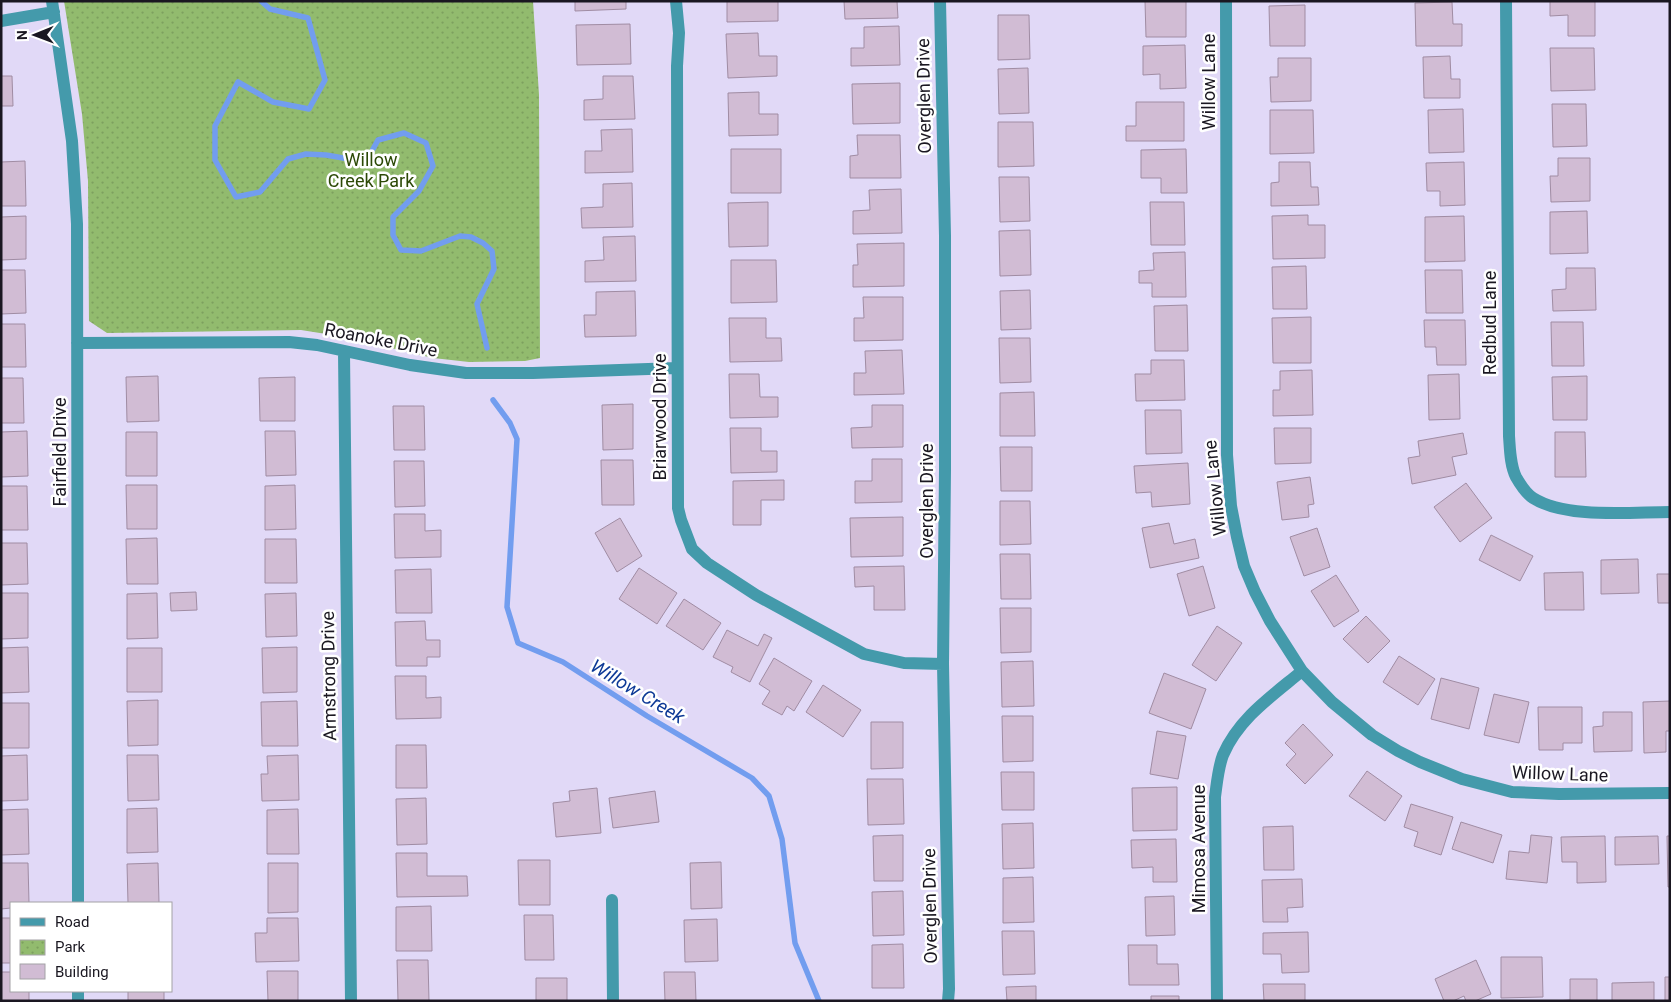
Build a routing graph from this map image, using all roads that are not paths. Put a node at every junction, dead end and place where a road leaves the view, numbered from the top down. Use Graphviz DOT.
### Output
graph roads {
  1 [pos="676,1"];
  2 [pos="940,1"];
  3 [pos="1226,1"];
  4 [pos="1506,1"];
  5 [pos="53,7"];
  6 [pos="1,21"];
  7 [pos="77,343"];
  8 [pos="344,352"];
  9 [pos="677,368"];
  10 [pos="1670,512"];
  11 [pos="943,664"];
  12 [pos="1302,671"];
  13 [pos="1670,793"];
  14 [pos="612,900"];
  15 [pos="78,902"];
  16 [pos="351,1001"];
  17 [pos="613,1001"];
  18 [pos="948,1001"];
  19 [pos="1217,1001"];
  1 -- 9 [label="street, Briarwood Drive"];
  2 -- 11 [label="street, Overglen Drive"];
  3 -- 12 [label="street, Willow Lane"];
  4 -- 10 [label="street, Redbud Lane"];
  5 -- 6 [label="street"];
  5 -- 7 [label="street, Fairfield Drive"];
  7 -- 8 [label="street, Roanoke Drive"];
  7 -- 15 [label="street, Fairfield Drive"];
  8 -- 9 [label="street, Roanoke Drive"];
  8 -- 16 [label="street, Armstrong Drive"];
  9 -- 11 [label="street, Briarwood Drive"];
  11 -- 18 [label="street, Overglen Drive"];
  12 -- 13 [label="street, Willow Lane"];
  12 -- 19 [label="street, Mimosa Avenue"];
  14 -- 17 [label="street"];
}
